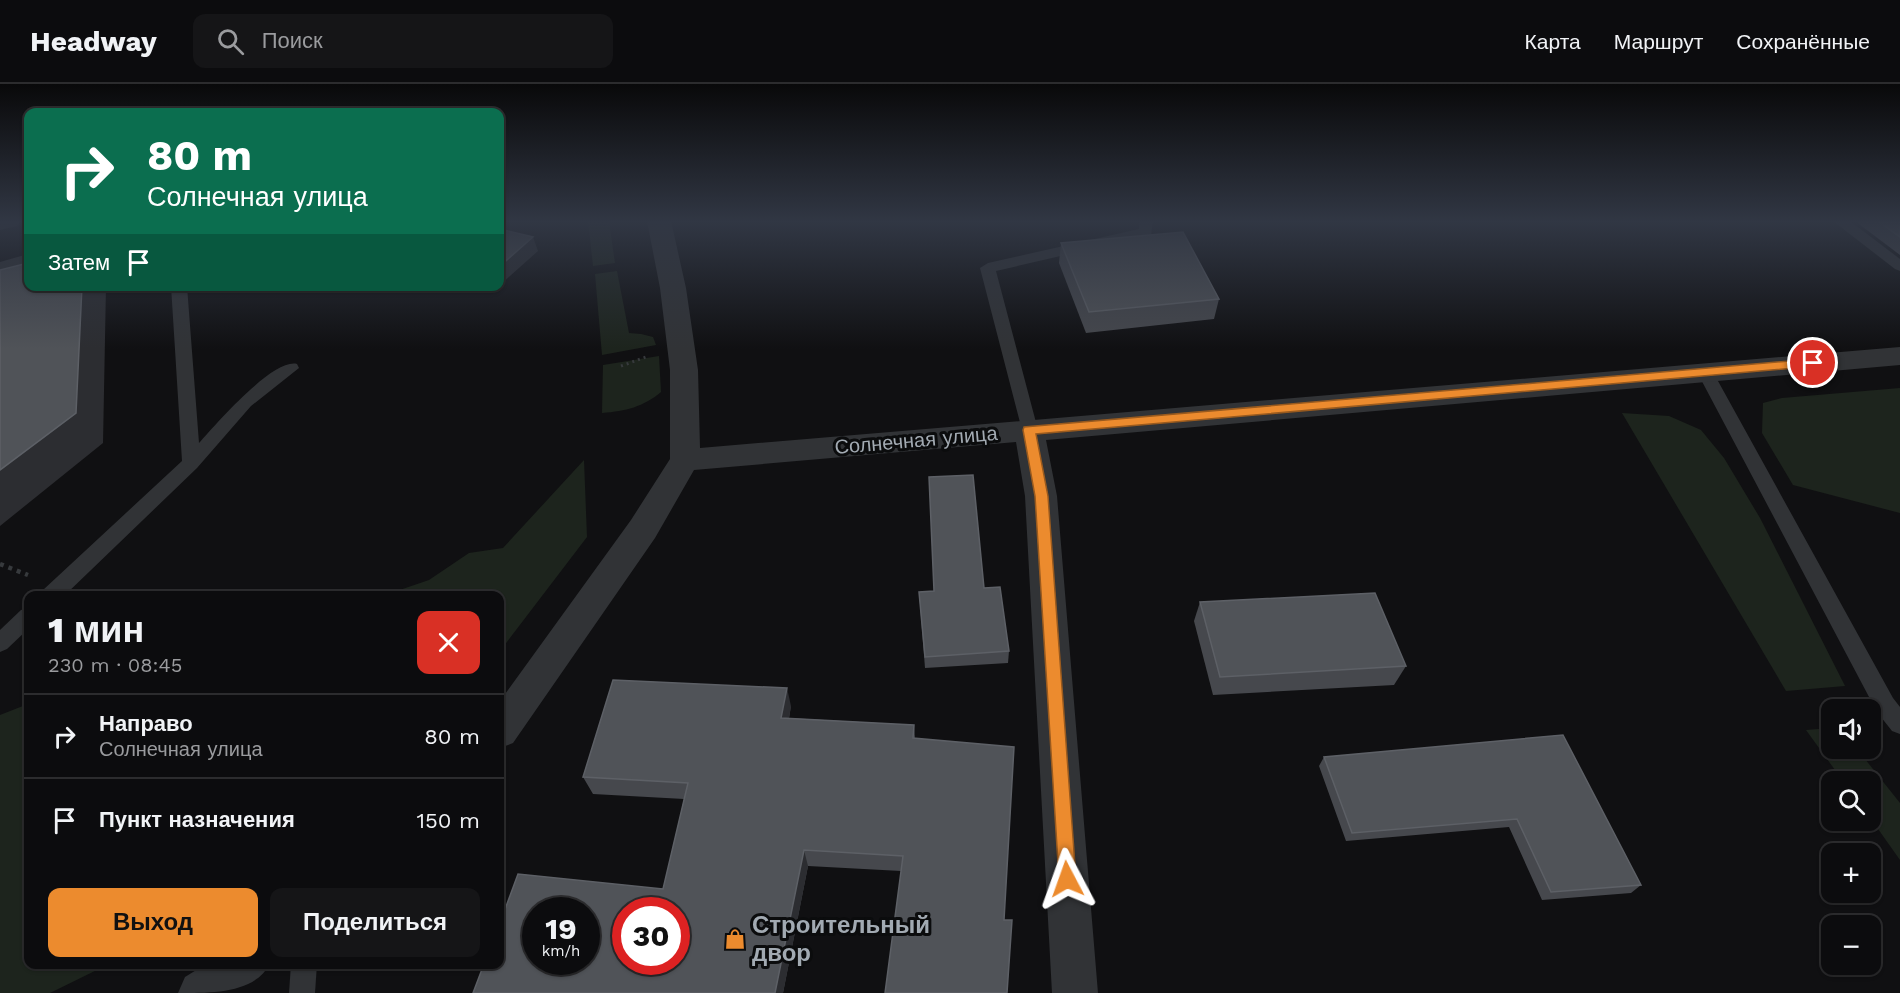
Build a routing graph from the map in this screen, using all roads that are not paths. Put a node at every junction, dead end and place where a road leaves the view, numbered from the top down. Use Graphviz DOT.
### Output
graph roads {
  1 [pos="668,263"];
  2 [pos="1008,263"];
  3 [pos="179,291"];
  4 [pos="1900,356"];
  5 [pos="291,368"];
  6 [pos="1705,372"];
  7 [pos="1029,430"];
  8 [pos="684,460"];
  9 [pos="191,463"];
  10 [pos="56,591"];
  11 [pos="24,620"];
  12 [pos="0,643"];
  13 [pos="504,724"];
  14 [pos="1900,724"];
  15 [pos="240,969"];
  16 [pos="304,969"];
  17 [pos="201,993"];
  18 [pos="302,993"];
  19 [pos="1075,993"];
  1 -- 8 [label="street"];
  2 -- 7 [label="lane"];
  3 -- 9 [label="lane"];
  4 -- 6 [label="street, Солнечная улица"];
  5 -- 9 [label="lane"];
  6 -- 7 [label="street, Солнечная улица"];
  6 -- 14 [label="lane"];
  7 -- 8 [label="street, Солнечная улица"];
  7 -- 19 [label="street"];
  8 -- 13 [label="street"];
  9 -- 10 [label="lane"];
  11 -- 12 [label="lane"];
  15 -- 17 [label="street"];
  16 -- 18 [label="lane"];
}
